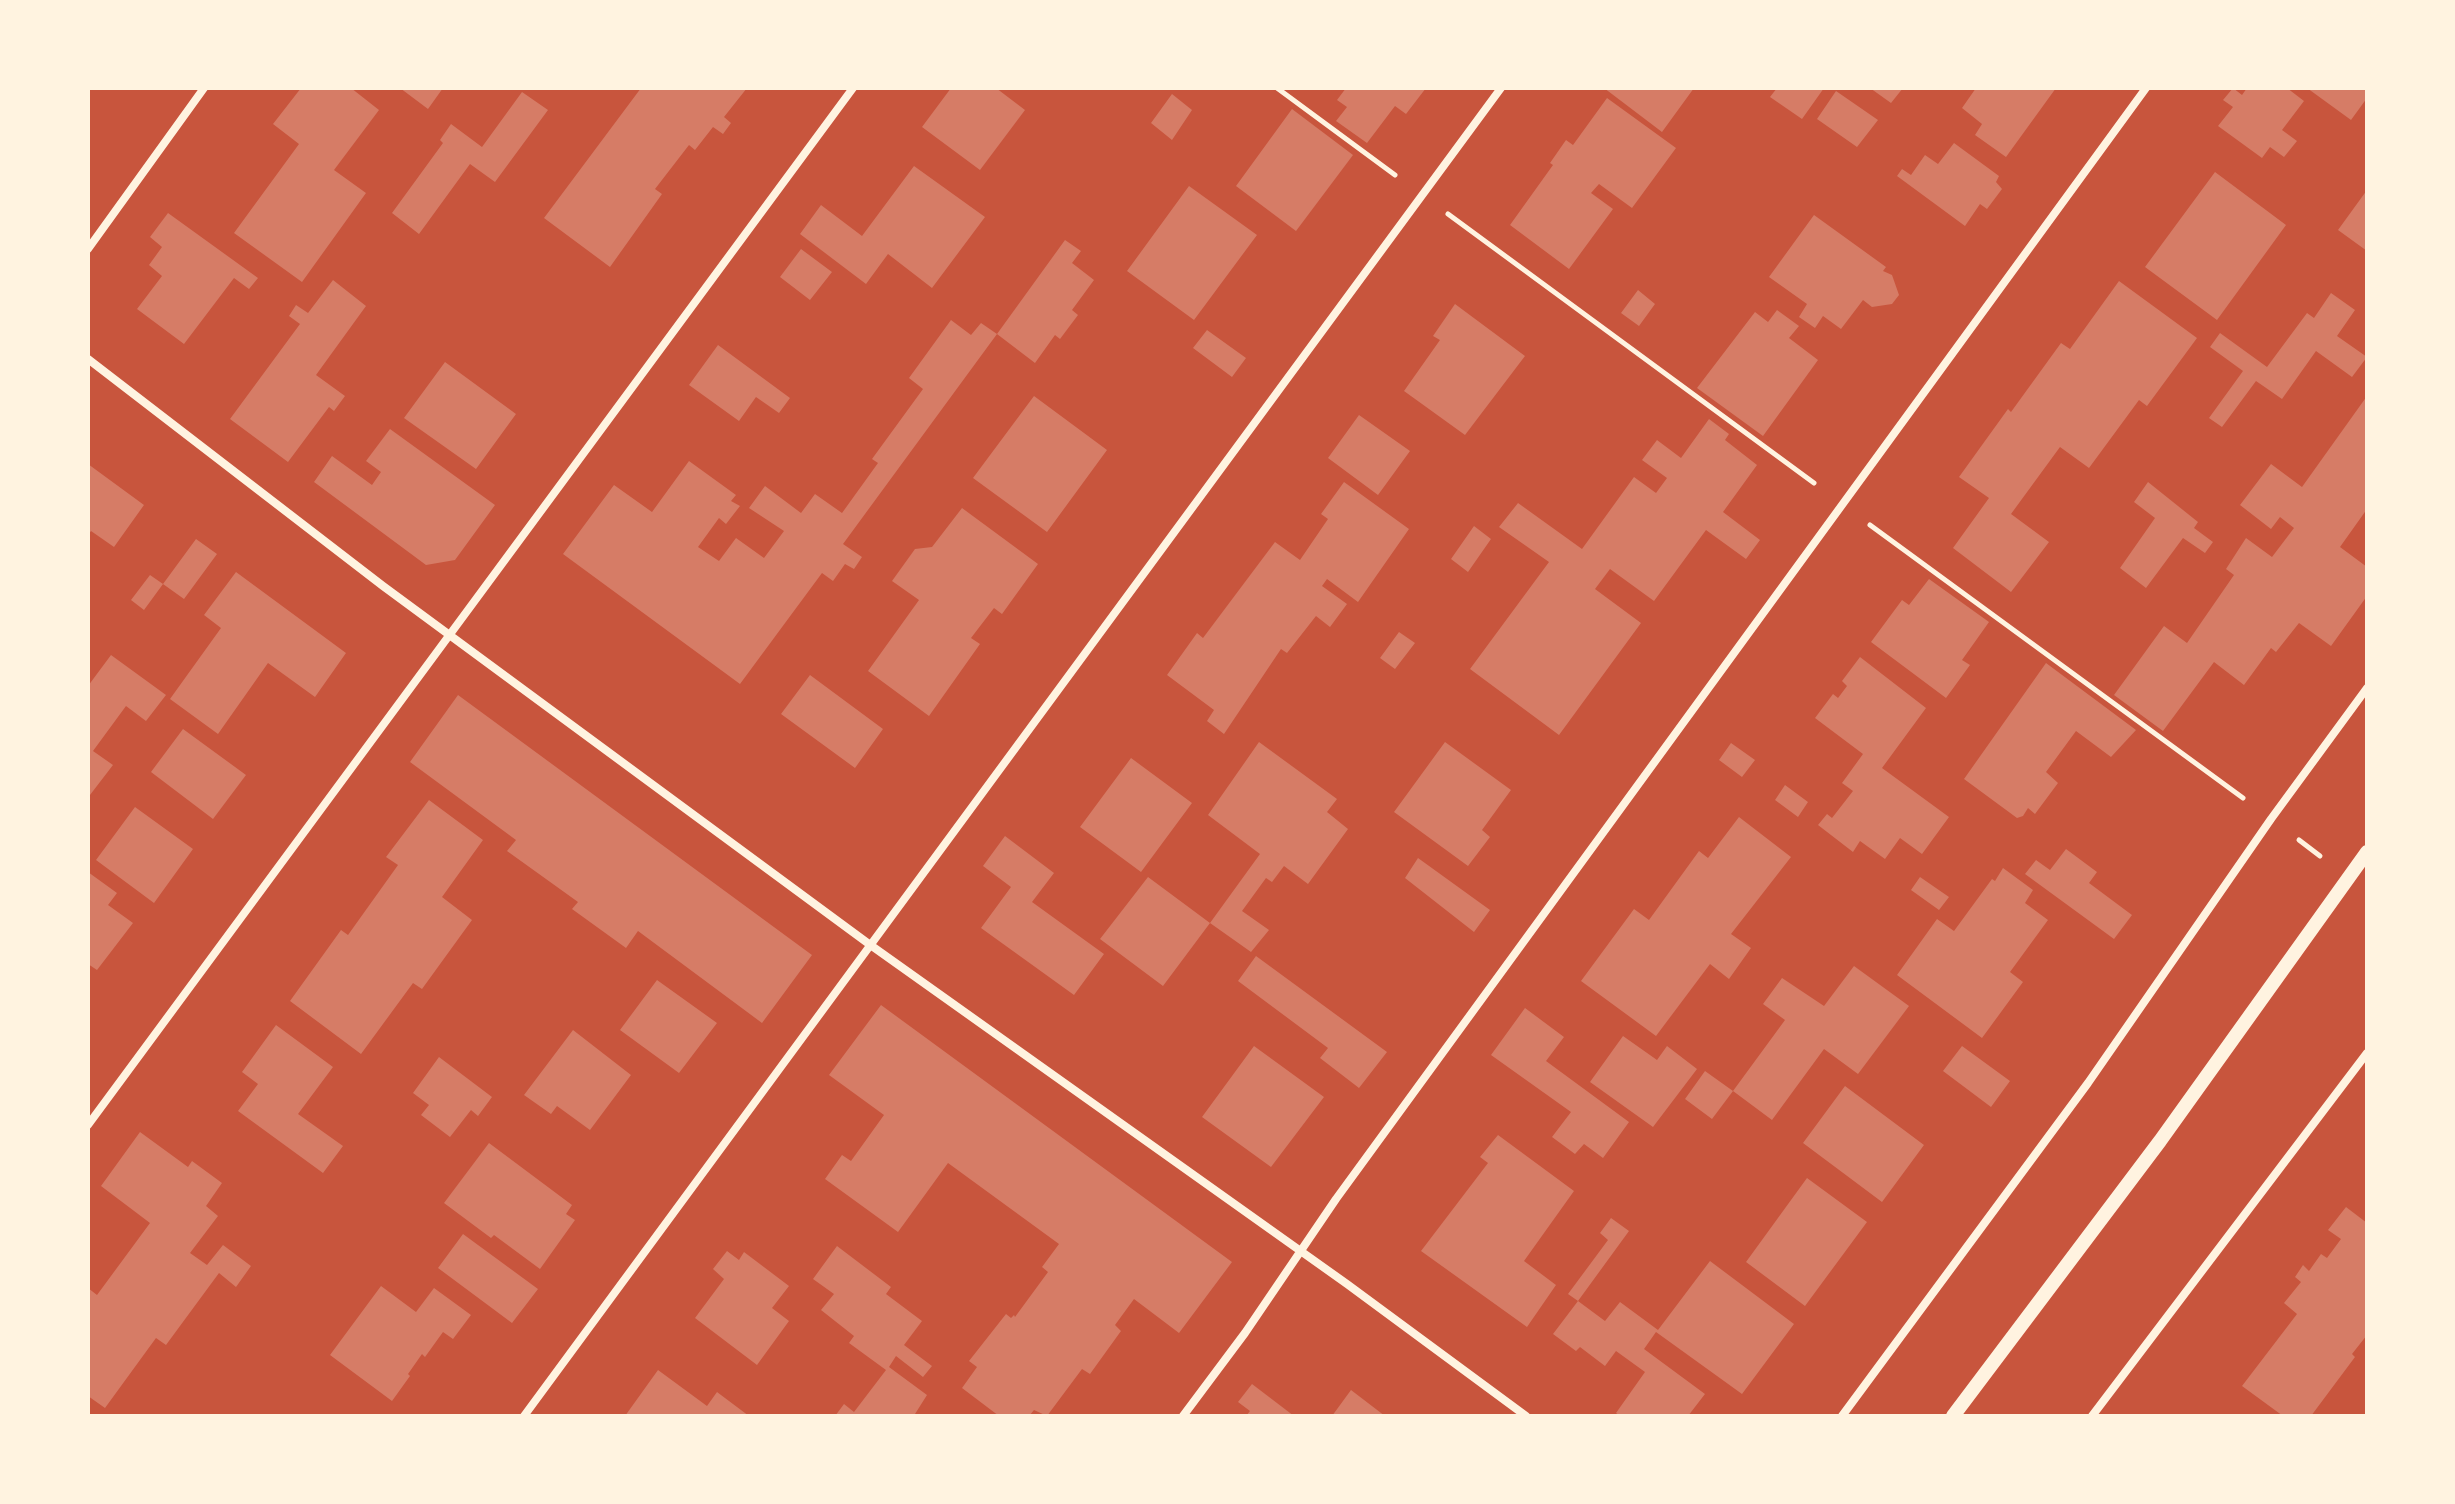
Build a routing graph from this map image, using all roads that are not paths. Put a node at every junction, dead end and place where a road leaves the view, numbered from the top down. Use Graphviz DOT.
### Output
graph roads {
  1 [pos="204,88"];
  2 [pos="853,88"];
  3 [pos="1501,88"];
  4 [pos="2146,88"];
  5 [pos="88,249"];
  6 [pos="88,359"];
  7 [pos="449,634"];
  8 [pos="2367,688"];
  9 [pos="2367,852"];
  10 [pos="869,944"];
  11 [pos="2367,1053"];
  12 [pos="88,1125"];
  13 [pos="1300,1252"];
  14 [pos="524,1416"];
  15 [pos="1183,1416"];
  16 [pos="1526,1416"];
  17 [pos="1842,1416"];
  18 [pos="1953,1416"];
  19 [pos="2092,1416"];
  1 -- 5 [label="street"];
  2 -- 7 [label="street"];
  3 -- 10 [label="street"];
  4 -- 13 [label="street"];
  6 -- 7 [label="street"];
  7 -- 10 [label="street"];
  7 -- 12 [label="street"];
  8 -- 17 [label="street"];
  9 -- 18 [label="street"];
  10 -- 13 [label="street"];
  10 -- 14 [label="street"];
  11 -- 19 [label="street"];
  13 -- 15 [label="street"];
  13 -- 16 [label="street"];
}
